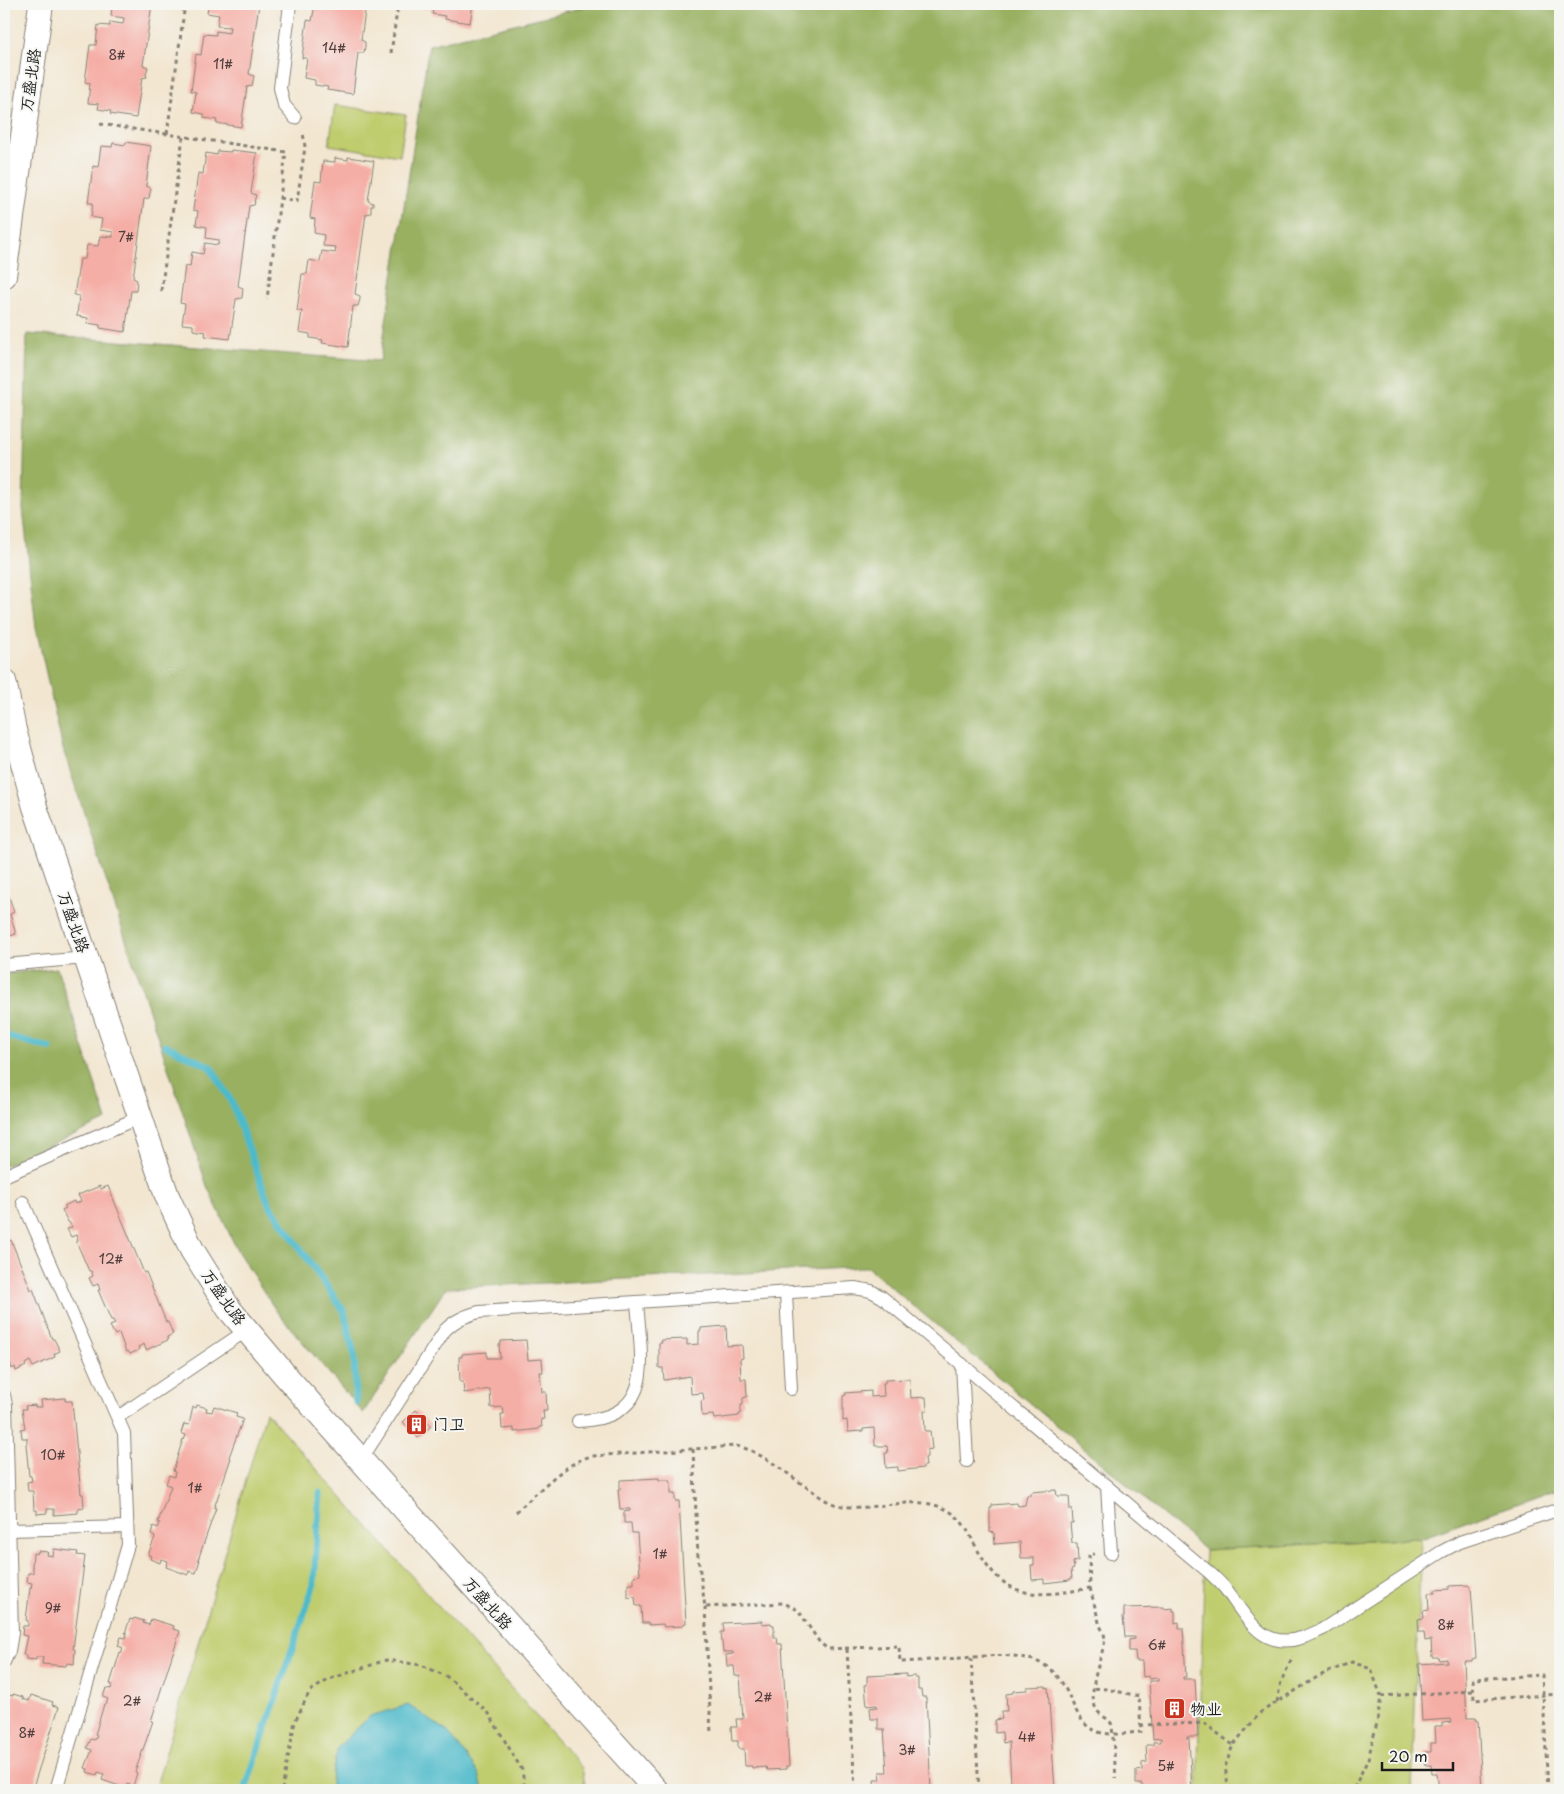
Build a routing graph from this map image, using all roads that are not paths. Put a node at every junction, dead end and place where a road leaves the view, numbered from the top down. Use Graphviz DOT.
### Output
graph roads {
  1 [pos="41,4"];
  2 [pos="290,4"];
  3 [pos="295,118"];
  4 [pos="4,276"];
  5 [pos="4,681"];
  6 [pos="86,958"];
  7 [pos="4,965"];
  8 [pos="140,1117"];
  9 [pos="4,1176"];
  10 [pos="23,1202"];
  11 [pos="786,1293"];
  12 [pos="638,1302"];
  13 [pos="247,1330"];
  14 [pos="962,1364"];
  15 [pos="791,1389"];
  16 [pos="4,1395"];
  17 [pos="118,1417"];
  18 [pos="578,1421"];
  19 [pos="361,1460"];
  20 [pos="967,1461"];
  21 [pos="1107,1486"];
  22 [pos="1560,1509"];
  23 [pos="127,1526"];
  24 [pos="9,1530"];
  25 [pos="1111,1554"];
  26 [pos="4,1662"];
  27 [pos="56,1790"];
  28 [pos="656,1790"];
  1 -- 4 [label="street, 万盛北路"];
  2 -- 3 [label="lane"];
  5 -- 6 [label="street, 万盛北路"];
  6 -- 7 [label="lane"];
  6 -- 8 [label="street, 万盛北路"];
  8 -- 9 [label="lane"];
  8 -- 13 [label="street, 万盛北路"];
  10 -- 17 [label="lane"];
  11 -- 12 [label="lane"];
  11 -- 14 [label="lane"];
  11 -- 15 [label="lane"];
  12 -- 18 [label="lane"];
  12 -- 19 [label="lane"];
  13 -- 17 [label="lane"];
  13 -- 19 [label="street, 万盛北路"];
  14 -- 20 [label="lane"];
  14 -- 21 [label="lane"];
  16 -- 24 [label="lane"];
  17 -- 23 [label="lane"];
  19 -- 28 [label="street, 万盛北路"];
  21 -- 22 [label="lane"];
  21 -- 25 [label="lane"];
  23 -- 24 [label="lane"];
  23 -- 27 [label="lane"];
  24 -- 26 [label="lane"];
}
